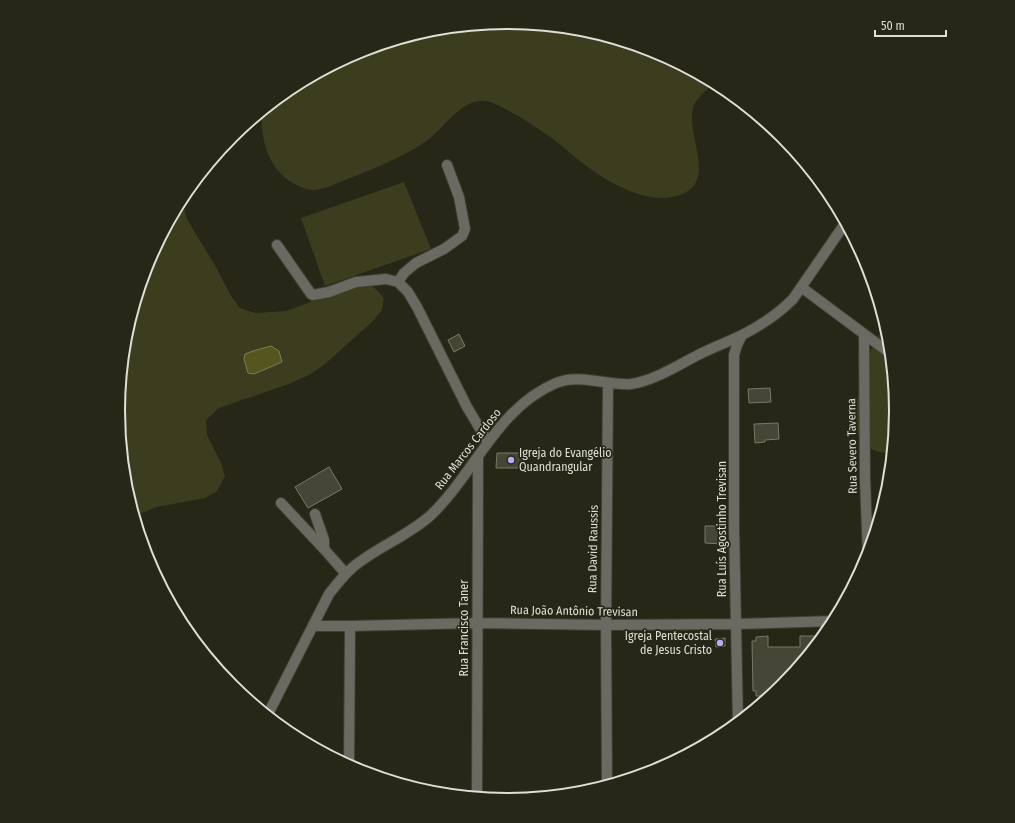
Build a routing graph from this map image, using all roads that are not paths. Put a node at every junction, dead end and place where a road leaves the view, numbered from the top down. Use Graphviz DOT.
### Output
graph roads {
  1 [pos="447,165"];
  2 [pos="843,227"];
  3 [pos="277,245"];
  4 [pos="398,282"];
  5 [pos="801,287"];
  6 [pos="864,334"];
  7 [pos="742,335"];
  8 [pos="885,350"];
  9 [pos="608,383"];
  10 [pos="488,442"];
  11 [pos="478,457"];
  12 [pos="281,503"];
  13 [pos="315,514"];
  14 [pos="867,541"];
  15 [pos="324,549"];
  16 [pos="346,574"];
  17 [pos="828,620"];
  18 [pos="478,623"];
  19 [pos="736,624"];
  20 [pos="606,625"];
  21 [pos="312,626"];
  22 [pos="350,626"];
  23 [pos="270,711"];
  24 [pos="738,717"];
  25 [pos="349,760"];
  26 [pos="607,781"];
  27 [pos="478,793"];
  1 -- 4 [label="street"];
  2 -- 5 [label="street, Rua Marcos Cardoso"];
  3 -- 4 [label="street"];
  4 -- 10 [label="street"];
  5 -- 6 [label="street"];
  5 -- 7 [label="street, Rua Marcos Cardoso"];
  6 -- 8 [label="street"];
  6 -- 14 [label="street, Rua Severo Taverna"];
  7 -- 9 [label="street, Rua Marcos Cardoso"];
  7 -- 19 [label="street, Rua Luís Agostinho Trevisan"];
  9 -- 10 [label="street, Rua Marcos Cardoso"];
  9 -- 20 [label="street, Rua David Raussis"];
  10 -- 11 [label="street, Rua Marcos Cardoso"];
  11 -- 16 [label="street, Rua Marcos Cardoso"];
  11 -- 18 [label="street, Rua Francisco Taner"];
  12 -- 15 [label="street"];
  13 -- 15 [label="street"];
  15 -- 16 [label="street"];
  16 -- 21 [label="street, Rua Marcos Cardoso"];
  17 -- 19 [label="street, Rua João Antônio Trevisan"];
  18 -- 20 [label="street, Rua João Antônio Trevisan"];
  18 -- 22 [label="street, Rua João Antônio Trevisan"];
  18 -- 27 [label="street, Rua Francisco Taner"];
  19 -- 20 [label="street, Rua João Antônio Trevisan"];
  19 -- 24 [label="street, Rua Luís Agostinho Trevisan"];
  20 -- 26 [label="street, Rua David Raussis"];
  21 -- 22 [label="street, Rua João Antônio Trevisan"];
  21 -- 23 [label="street, Rua Marcos Cardoso"];
  22 -- 25 [label="street"];
}
